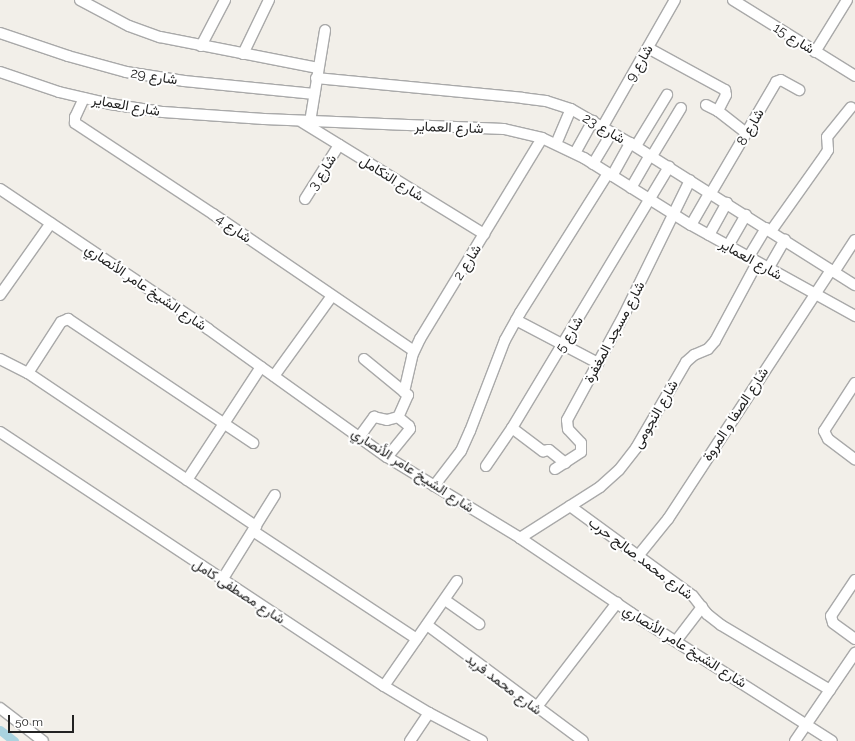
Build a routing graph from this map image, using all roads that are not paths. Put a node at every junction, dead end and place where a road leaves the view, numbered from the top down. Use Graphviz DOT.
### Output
graph roads {
  1 [pos="80,0"];
  2 [pos="225,0"];
  3 [pos="269,0"];
  4 [pos="676,0"];
  5 [pos="733,0"];
  6 [pos="847,0"];
  7 [pos="325,30"];
  8 [pos="2,35"];
  9 [pos="201,46"];
  10 [pos="648,48"];
  11 [pos="815,52"];
  12 [pos="243,54"];
  13 [pos="0,72"];
  14 [pos="317,73"];
  15 [pos="855,76"];
  16 [pos="799,90"];
  17 [pos="314,94"];
  18 [pos="667,95"];
  19 [pos="84,98"];
  20 [pos="706,105"];
  21 [pos="851,107"];
  22 [pos="681,108"];
  23 [pos="571,109"];
  24 [pos="718,111"];
  25 [pos="593,120"];
  26 [pos="305,121"];
  27 [pos="603,126"];
  28 [pos="612,132"];
  29 [pos="746,133"];
  30 [pos="542,138"];
  31 [pos="556,144"];
  32 [pos="633,144"];
  33 [pos="339,145"];
  34 [pos="575,153"];
  35 [pos="651,156"];
  36 [pos="593,164"];
  37 [pos="669,167"];
  38 [pos="610,175"];
  39 [pos="690,180"];
  40 [pos="631,188"];
  41 [pos="0,189"];
  42 [pos="710,193"];
  43 [pos="305,199"];
  44 [pos="650,200"];
  45 [pos="727,204"];
  46 [pos="672,214"];
  47 [pos="746,215"];
  48 [pos="51,223"];
  49 [pos="692,225"];
  50 [pos="768,229"];
  51 [pos="484,234"];
  52 [pos="709,235"];
  53 [pos="785,240"];
  54 [pos="855,240"];
  55 [pos="728,246"];
  56 [pos="753,260"];
  57 [pos="768,268"];
  58 [pos="832,271"];
  59 [pos="855,285"];
  60 [pos="815,293"];
  61 [pos="0,294"];
  62 [pos="332,296"];
  63 [pos="855,316"];
  64 [pos="516,320"];
  65 [pos="563,344"];
  66 [pos="414,351"];
  67 [pos="0,359"];
  68 [pos="364,360"];
  69 [pos="598,363"];
  70 [pos="261,367"];
  71 [pos="28,373"];
  72 [pos="274,376"];
  73 [pos="855,384"];
  74 [pos="404,392"];
  75 [pos="398,418"];
  76 [pos="225,423"];
  77 [pos="512,428"];
  78 [pos="0,432"];
  79 [pos="360,436"];
  80 [pos="253,443"];
  81 [pos="387,457"];
  82 [pos="855,459"];
  83 [pos="565,463"];
  84 [pos="486,466"];
  85 [pos="555,469"];
  86 [pos="188,480"];
  87 [pos="434,486"];
  88 [pos="275,495"];
  89 [pos="570,506"];
  90 [pos="254,529"];
  91 [pos="520,538"];
  92 [pos="638,556"];
  93 [pos="222,580"];
  94 [pos="855,580"];
  95 [pos="457,581"];
  96 [pos="444,600"];
  97 [pos="617,603"];
  98 [pos="702,607"];
  99 [pos="479,624"];
  100 [pos="427,625"];
  101 [pos="417,639"];
  102 [pos="855,639"];
  103 [pos="676,641"];
  104 [pos="855,653"];
  105 [pos="855,668"];
  106 [pos="844,669"];
  107 [pos="384,686"];
  108 [pos="830,690"];
  109 [pos="0,708"];
  110 [pos="536,708"];
  111 [pos="429,713"];
  112 [pos="806,725"];
  113 [pos="43,741"];
  114 [pos="410,741"];
  115 [pos="482,741"];
  116 [pos="583,741"];
  117 [pos="795,741"];
  118 [pos="832,741"];
  1 -- 9 [label="street, شارع 23"];
  2 -- 9 [label="street"];
  3 -- 12 [label="street"];
  4 -- 10 [label="street, شارع 9"];
  5 -- 11 [label="street, شارع 15"];
  6 -- 11 [label="street"];
  7 -- 14 [label="street"];
  8 -- 17 [label="street, شارع 29"];
  9 -- 12 [label="street, شارع 23"];
  10 -- 24 [label="street"];
  10 -- 27 [label="street, شارع 9"];
  11 -- 15 [label="street, شارع 15"];
  12 -- 14 [label="street, شارع 23"];
  13 -- 19 [label="street, شارع العماير"];
  14 -- 17 [label="street"];
  14 -- 23 [label="street, شارع 23"];
  16 -- 29 [label="street, شارع 8"];
  17 -- 26 [label="street"];
  18 -- 32 [label="street"];
  19 -- 26 [label="street, شارع العماير"];
  19 -- 62 [label="street, شارع 4"];
  20 -- 24 [label="street"];
  21 -- 50 [label="street, شارع النجومى"];
  22 -- 35 [label="street"];
  23 -- 25 [label="street, شارع 23"];
  23 -- 31 [label="street"];
  24 -- 29 [label="street"];
  25 -- 27 [label="street, شارع 23"];
  25 -- 34 [label="street"];
  26 -- 30 [label="street, شارع العماير"];
  26 -- 33 [label="street, شارع التكامل"];
  27 -- 28 [label="street, شارع 23"];
  28 -- 32 [label="street, شارع 23"];
  28 -- 36 [label="street"];
  29 -- 42 [label="street, شارع 8"];
  30 -- 31 [label="street, شارع العماير"];
  30 -- 51 [label="street, شارع 2"];
  31 -- 34 [label="street, شارع العماير"];
  32 -- 35 [label="street, شارع 23"];
  32 -- 38 [label="street"];
  33 -- 43 [label="street, شارع 3"];
  33 -- 51 [label="street, شارع التكامل"];
  34 -- 36 [label="street, شارع العماير"];
  35 -- 37 [label="street, شارع 23"];
  35 -- 40 [label="street"];
  36 -- 38 [label="street, شارع العماير"];
  37 -- 39 [label="street, شارع 23"];
  37 -- 44 [label="street, شارع 5"];
  38 -- 40 [label="street, شارع العماير"];
  38 -- 64 [label="street"];
  39 -- 42 [label="street, شارع 23"];
  39 -- 46 [label="street, شارع مسجد المغفرة"];
  40 -- 44 [label="street, شارع العماير"];
  41 -- 48 [label="street, شارع الشيخ عامر الأنصاري"];
  42 -- 45 [label="street, شارع 23"];
  42 -- 49 [label="street, شارع 8"];
  44 -- 46 [label="street, شارع العماير"];
  44 -- 65 [label="street, شارع 5"];
  45 -- 47 [label="street, شارع 23"];
  45 -- 52 [label="street"];
  46 -- 49 [label="street, شارع العماير"];
  46 -- 69 [label="street, شارع مسجد المغفرة"];
  47 -- 50 [label="street, شارع 23"];
  47 -- 55 [label="street"];
  48 -- 61 [label="street"];
  48 -- 70 [label="street, شارع الشيخ عامر الأنصاري"];
  49 -- 52 [label="street, شارع العماير"];
  50 -- 53 [label="street, شارع 23"];
  50 -- 56 [label="street, شارع النجومى"];
  51 -- 66 [label="street, شارع 2"];
  52 -- 55 [label="street, شارع العماير"];
  53 -- 57 [label="street"];
  53 -- 58 [label="street, شارع 23"];
  54 -- 58 [label="street, شارع الصفا و المروة"];
  55 -- 56 [label="street, شارع العماير"];
  56 -- 57 [label="street, شارع العماير"];
  56 -- 89 [label="street, شارع النجومى"];
  57 -- 60 [label="street, شارع العماير"];
  58 -- 59 [label="street, شارع 23"];
  58 -- 60 [label="street, شارع الصفا و المروة"];
  60 -- 63 [label="street, شارع العماير"];
  60 -- 92 [label="street, شارع الصفا و المروة"];
  62 -- 66 [label="street, شارع 4"];
  62 -- 72 [label="street"];
  64 -- 65 [label="street"];
  64 -- 87 [label="street"];
  65 -- 69 [label="street"];
  65 -- 77 [label="street, شارع 5"];
  66 -- 74 [label="street, شارع 2"];
  67 -- 71 [label="street"];
  68 -- 74 [label="street"];
  69 -- 83 [label="street, شارع مسجد المغفرة"];
  70 -- 72 [label="street, شارع الشيخ عامر الأنصاري"];
  70 -- 76 [label="street"];
  71 -- 76 [label="street"];
  71 -- 86 [label="street"];
  72 -- 79 [label="street, شارع الشيخ عامر الأنصاري"];
  73 -- 82 [label="street"];
  74 -- 75 [label="street, شارع 2"];
  75 -- 79 [label="street"];
  75 -- 81 [label="street"];
  76 -- 80 [label="street"];
  76 -- 86 [label="street"];
  77 -- 83 [label="street"];
  77 -- 84 [label="street, شارع 5"];
  78 -- 93 [label="street, شارع مصطفى كامل"];
  79 -- 81 [label="street, شارع الشيخ عامر الأنصاري"];
  81 -- 87 [label="street, شارع الشيخ عامر الأنصاري"];
  83 -- 85 [label="street, شارع مسجد المغفرة"];
  86 -- 90 [label="street"];
  87 -- 91 [label="street, شارع الشيخ عامر الأنصاري"];
  88 -- 90 [label="street"];
  89 -- 91 [label="street, شارع النجومى"];
  89 -- 92 [label="street, شارع محمد صالح حرب"];
  90 -- 93 [label="street"];
  90 -- 101 [label="street"];
  91 -- 97 [label="street, شارع الشيخ عامر الأنصاري"];
  92 -- 98 [label="street, شارع محمد صالح حرب"];
  93 -- 107 [label="street, شارع مصطفى كامل"];
  94 -- 102 [label="street"];
  95 -- 96 [label="street"];
  96 -- 99 [label="street"];
  96 -- 100 [label="street"];
  97 -- 103 [label="street, شارع الشيخ عامر الأنصاري"];
  97 -- 110 [label="street"];
  98 -- 103 [label="street"];
  98 -- 108 [label="street, شارع محمد صالح حرب"];
  100 -- 101 [label="street"];
  100 -- 110 [label="street, شارع محمد فريد"];
  101 -- 107 [label="street"];
  103 -- 112 [label="street, شارع الشيخ عامر الأنصاري"];
  104 -- 106 [label="street"];
  105 -- 106 [label="street"];
  106 -- 108 [label="street"];
  107 -- 111 [label="street, شارع مصطفى كامل"];
  108 -- 112 [label="street"];
  109 -- 113 [label="street"];
  110 -- 116 [label="street, شارع محمد فريد"];
  111 -- 114 [label="street"];
  111 -- 115 [label="street, شارع مصطفى كامل"];
  112 -- 117 [label="street"];
  112 -- 118 [label="street, شارع الشيخ عامر الأنصاري"];
}
